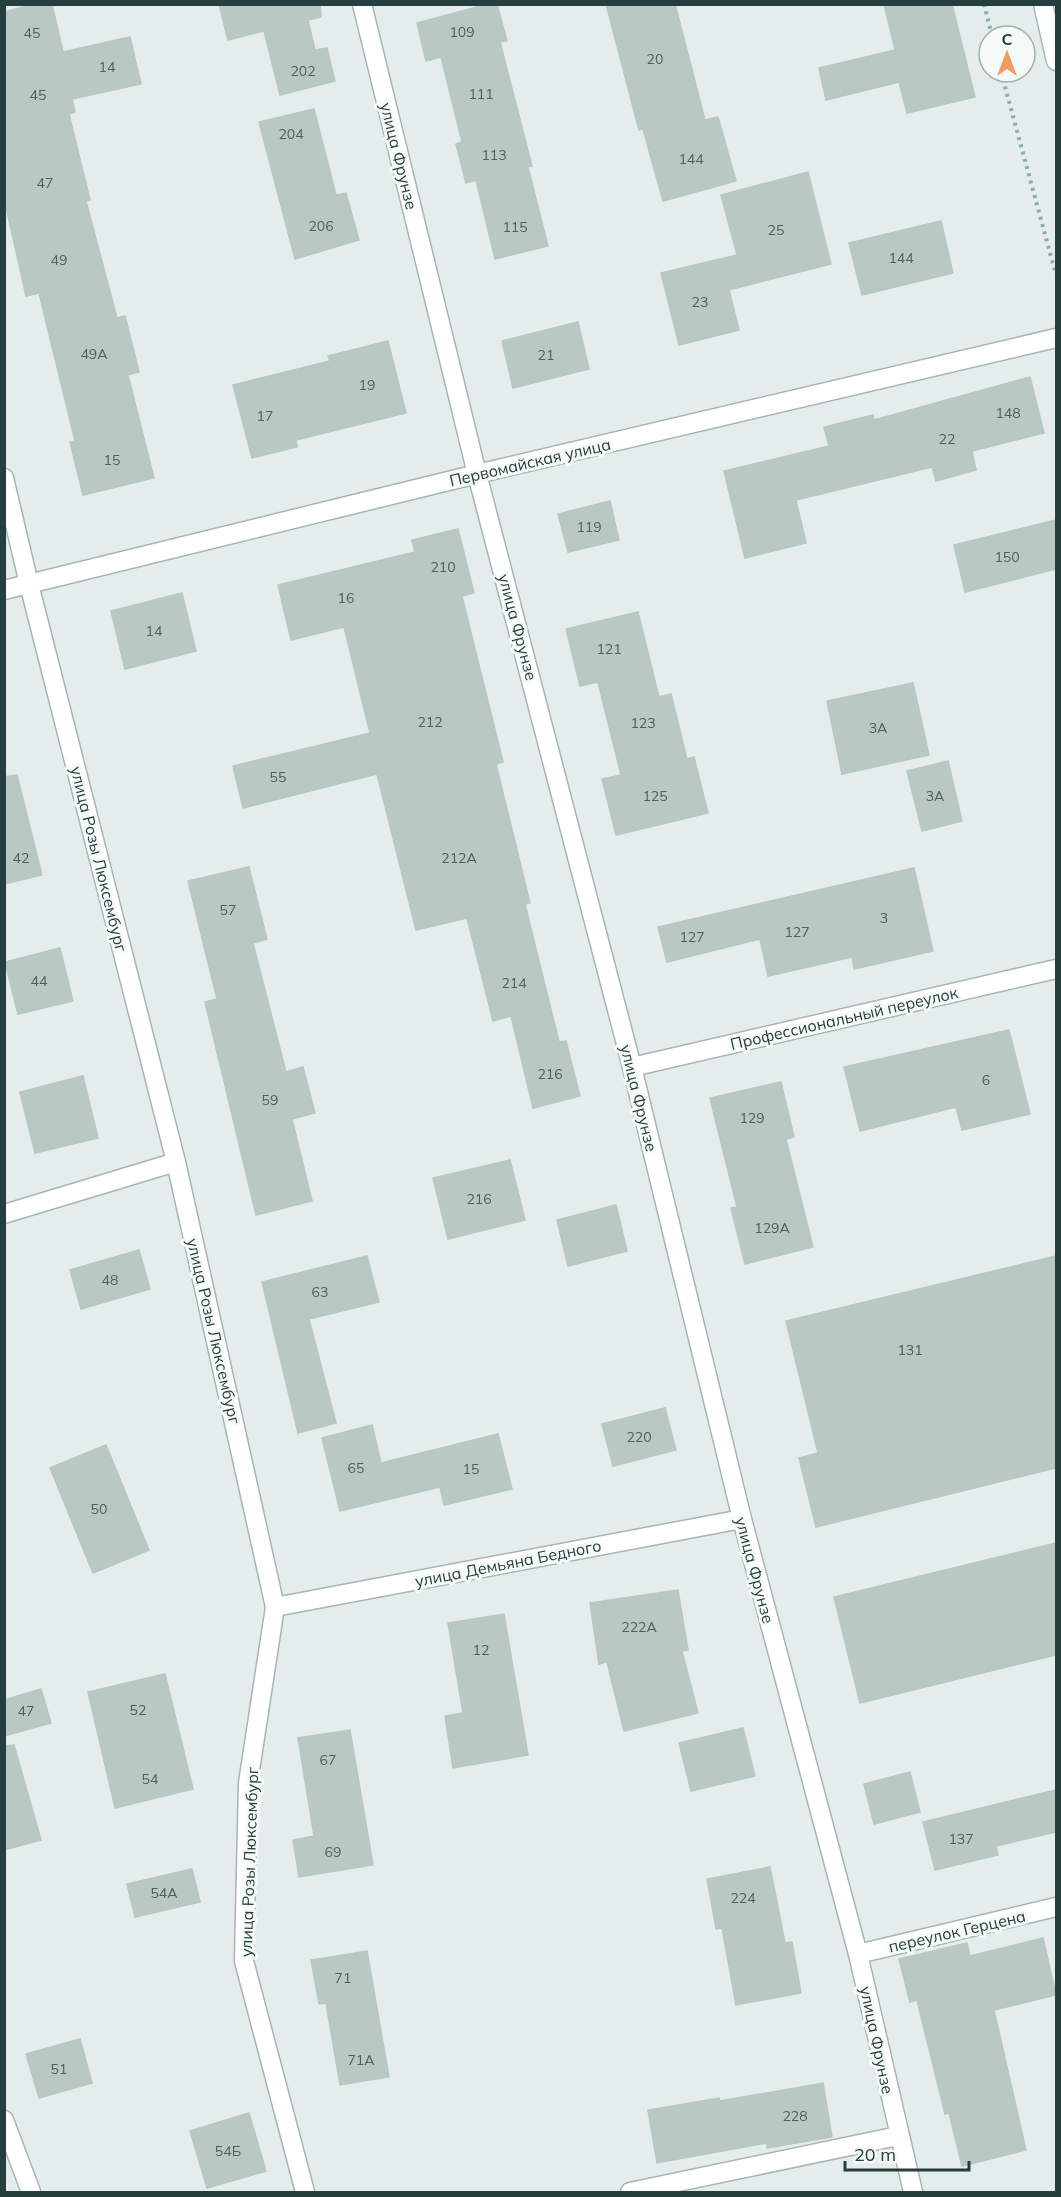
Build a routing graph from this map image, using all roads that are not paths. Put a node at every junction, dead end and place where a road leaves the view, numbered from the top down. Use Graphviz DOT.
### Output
graph roads {
  1 [pos="362,4"];
  2 [pos="1043,4"];
  3 [pos="1056,62"];
  4 [pos="1056,338"];
  5 [pos="477,474"];
  6 [pos="4,478"];
  7 [pos="29,584"];
  8 [pos="4,590"];
  9 [pos="1056,969"];
  10 [pos="632,1066"];
  11 [pos="176,1162"];
  12 [pos="4,1214"];
  13 [pos="742,1519"];
  14 [pos="275,1607"];
  15 [pos="1056,1907"];
  16 [pos="858,1954"];
  17 [pos="4,2120"];
  18 [pos="898,2136"];
  19 [pos="31,2193"];
  20 [pos="305,2193"];
  21 [pos="630,2193"];
  22 [pos="912,2193"];
  1 -- 5 [label="street, улица Фрунзе"];
  2 -- 3 [label="street"];
  4 -- 5 [label="street, Первомайская улица"];
  5 -- 7 [label="street, Первомайская улица"];
  5 -- 10 [label="street, улица Фрунзе"];
  6 -- 7 [label="street, улица Розы Люксембург"];
  7 -- 8 [label="street, Первомайская улица"];
  7 -- 11 [label="street, улица Розы Люксембург"];
  9 -- 10 [label="street, Профессиональный переулок"];
  10 -- 13 [label="street, улица Фрунзе"];
  11 -- 12 [label="street"];
  11 -- 14 [label="street, улица Розы Люксембург"];
  13 -- 14 [label="street, улица Демьяна Бедного"];
  13 -- 16 [label="street, улица Фрунзе"];
  14 -- 20 [label="street, улица Розы Люксембург"];
  15 -- 16 [label="street, переулок Герцена"];
  16 -- 18 [label="street, улица Фрунзе"];
  17 -- 19 [label="street"];
  18 -- 21 [label="street"];
  18 -- 22 [label="street, улица Фрунзе"];
}
